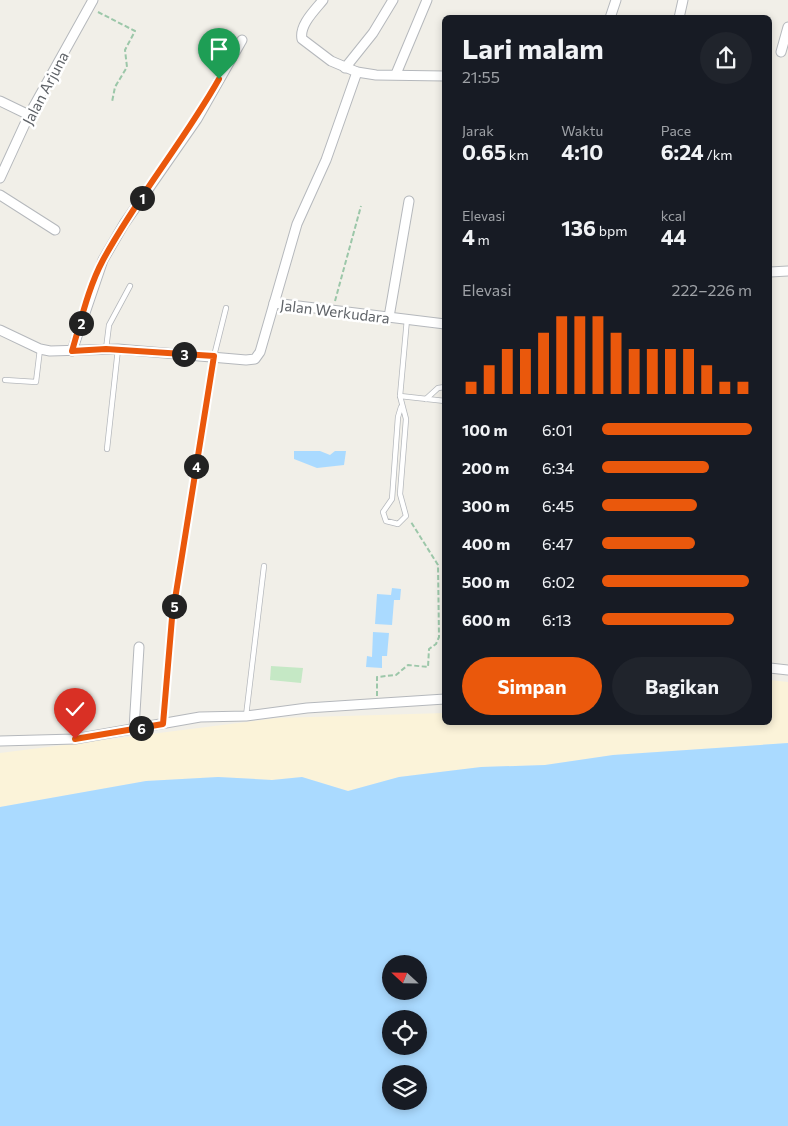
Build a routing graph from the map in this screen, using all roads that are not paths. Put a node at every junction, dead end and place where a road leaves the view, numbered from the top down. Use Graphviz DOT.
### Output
graph roads {
  1 [pos="323,0"];
  2 [pos="394,0"];
  3 [pos="427,0"];
  4 [pos="616,0"];
  5 [pos="683,0"];
  6 [pos="91,4"];
  7 [pos="611,15"];
  8 [pos="680,15"];
  9 [pos="788,27"];
  10 [pos="244,41"];
  11 [pos="781,52"];
  12 [pos="345,68"];
  13 [pos="357,72"];
  14 [pos="396,74"];
  15 [pos="442,76"];
  16 [pos="0,101"];
  17 [pos="29,116"];
  18 [pos="0,178"];
  19 [pos="0,195"];
  20 [pos="409,201"];
  21 [pos="55,230"];
  22 [pos="787,269"];
  23 [pos="772,272"];
  24 [pos="130,286"];
  25 [pos="274,303"];
  26 [pos="226,308"];
  27 [pos="389,317"];
  28 [pos="407,320"];
  29 [pos="442,324"];
  30 [pos="0,330"];
  31 [pos="40,349"];
  32 [pos="106,349"];
  33 [pos="118,349"];
  34 [pos="74,351"];
  35 [pos="214,356"];
  36 [pos="5,380"];
  37 [pos="442,387"];
  38 [pos="400,396"];
  39 [pos="426,399"];
  40 [pos="442,401"];
  41 [pos="402,407"];
  42 [pos="107,449"];
  43 [pos="264,566"];
  44 [pos="139,647"];
  45 [pos="772,668"];
  46 [pos="788,670"];
  47 [pos="442,699"];
  48 [pos="246,716"];
  49 [pos="134,729"];
  50 [pos="0,740"];
  1 -- 12 [label="street"];
  2 -- 12 [label="street"];
  3 -- 14 [label="street"];
  4 -- 7 [label="street"];
  5 -- 8 [label="street"];
  6 -- 17 [label="street, Jalan Arjuna"];
  9 -- 11 [label="street"];
  10 -- 34 [label="street"];
  12 -- 13 [label="street"];
  13 -- 14 [label="street"];
  13 -- 25 [label="street"];
  14 -- 15 [label="street"];
  16 -- 17 [label="street"];
  17 -- 18 [label="street, Jalan Arjuna"];
  19 -- 21 [label="street"];
  20 -- 27 [label="street"];
  22 -- 23 [label="street"];
  24 -- 32 [label="lane"];
  25 -- 27 [label="street, Jalan Werkudara"];
  25 -- 35 [label="street, Jalan Werkudara"];
  26 -- 35 [label="lane"];
  27 -- 28 [label="street, Jalan Werkudara"];
  28 -- 29 [label="street, Jalan Werkudara"];
  28 -- 38 [label="lane"];
  30 -- 31 [label="street, Jalan Werkudara"];
  31 -- 34 [label="street, Jalan Werkudara"];
  31 -- 36 [label="lane"];
  32 -- 33 [label="street, Jalan Werkudara"];
  32 -- 34 [label="street, Jalan Werkudara"];
  33 -- 35 [label="street, Jalan Werkudara"];
  33 -- 42 [label="lane"];
  37 -- 39 [label="lane"];
  38 -- 39 [label="lane"];
  38 -- 41 [label="lane"];
  39 -- 40 [label="lane"];
  41 -- 41 [label="lane"];
  43 -- 48 [label="lane"];
  44 -- 49 [label="street"];
  45 -- 46 [label="street"];
  47 -- 48 [label="street"];
  48 -- 49 [label="street"];
  49 -- 50 [label="street"];
}
